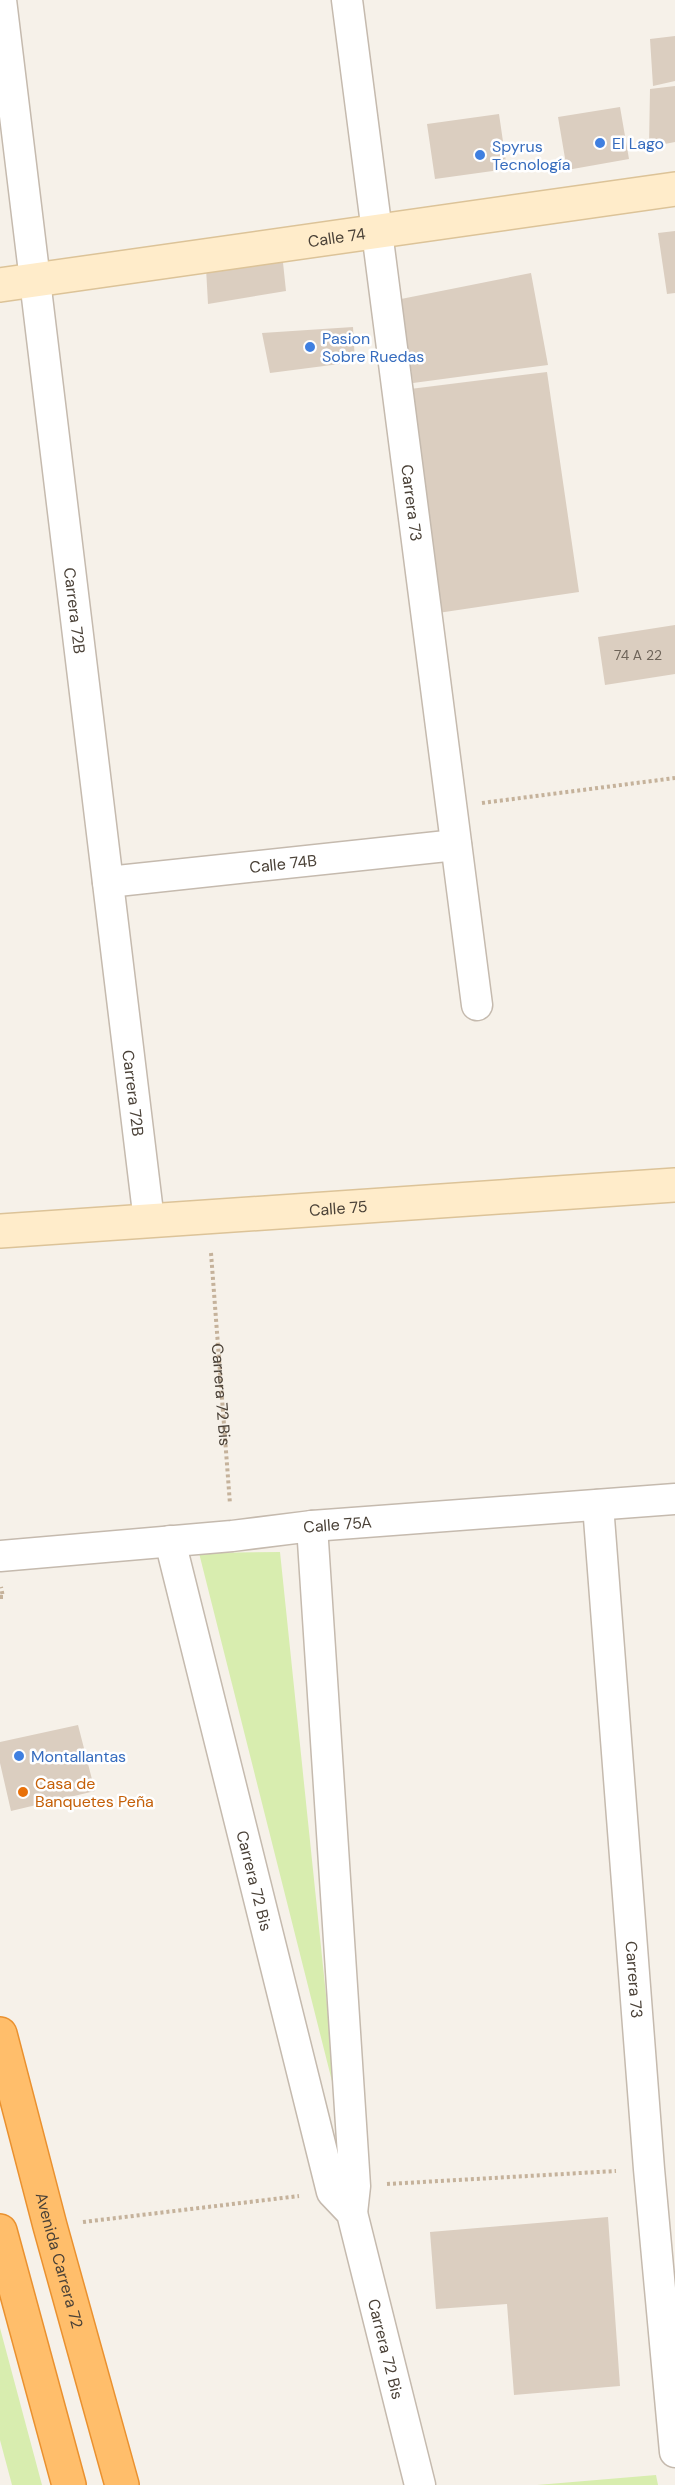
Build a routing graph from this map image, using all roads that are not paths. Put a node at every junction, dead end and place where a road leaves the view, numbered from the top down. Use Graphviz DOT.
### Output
graph roads {
  1 [pos="1,0"];
  2 [pos="347,0"];
  3 [pos="675,189"];
  4 [pos="377,231"];
  5 [pos="34,280"];
  6 [pos="0,285"];
  7 [pos="456,845"];
  8 [pos="108,882"];
  9 [pos="477,1005"];
  10 [pos="675,1185"];
  11 [pos="149,1221"];
  12 [pos="0,1231"];
  13 [pos="675,1499"];
  14 [pos="598,1506"];
  15 [pos="312,1526"];
  16 [pos="170,1541"];
  17 [pos="0,1556"];
  18 [pos="0,2034"];
  19 [pos="352,2213"];
  20 [pos="0,2231"];
  21 [pos="675,2452"];
  22 [pos="69,2485"];
  23 [pos="122,2485"];
  24 [pos="420,2485"];
  1 -- 5 [label="street, Carrera 72B"];
  2 -- 4 [label="street, Carrera 73"];
  3 -- 4 [label="street, Calle 74"];
  4 -- 5 [label="street, Calle 74"];
  4 -- 7 [label="street, Carrera 73"];
  5 -- 6 [label="street, Calle 74"];
  5 -- 8 [label="street, Carrera 72B"];
  7 -- 8 [label="street, Calle 74B"];
  7 -- 9 [label="street, Carrera 73"];
  8 -- 11 [label="street, Carrera 72B"];
  10 -- 11 [label="street, Calle 75"];
  11 -- 12 [label="street, Calle 75"];
  13 -- 14 [label="street, Calle 75A"];
  14 -- 15 [label="street, Calle 75A"];
  14 -- 21 [label="street, Carrera 73"];
  15 -- 16 [label="street, Calle 75A"];
  15 -- 19 [label="street, Carrera 72 Bis"];
  16 -- 17 [label="street, Calle 75A"];
  16 -- 19 [label="street, Carrera 72 Bis"];
  18 -- 23 [label="highway, Avenida Carrera 72"];
  19 -- 24 [label="street, Carrera 72 Bis"];
  20 -- 22 [label="highway"];
}
